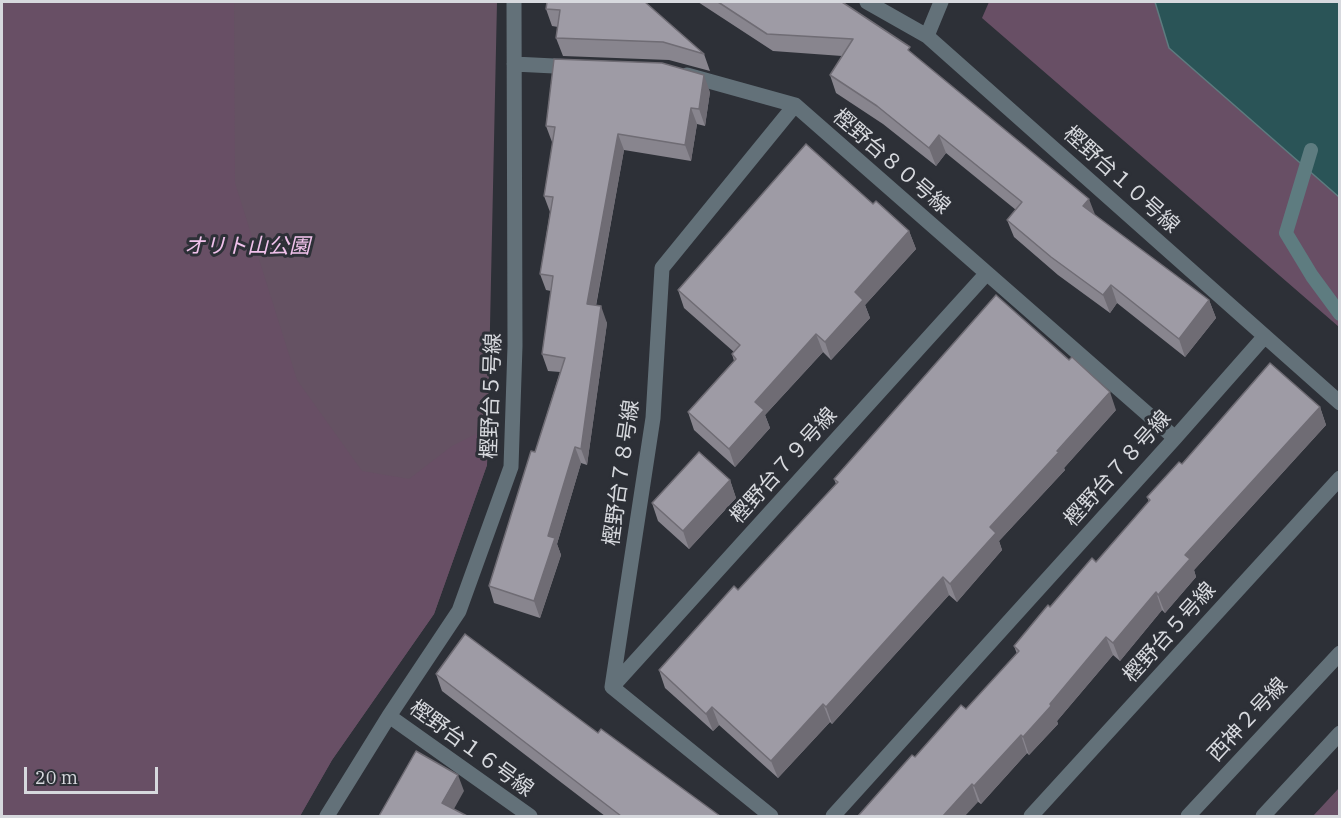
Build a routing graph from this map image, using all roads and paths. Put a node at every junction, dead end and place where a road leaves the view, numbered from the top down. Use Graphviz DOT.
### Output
graph roads {
  1 [pos="514,2"];
  2 [pos="867,2"];
  3 [pos="941,2"];
  4 [pos="927,36"];
  5 [pos="514,64"];
  6 [pos="586,67"];
  7 [pos="669,70"];
  8 [pos="795,105"];
  9 [pos="987,273"];
  10 [pos="1265,336"];
  11 [pos="1340,403"];
  12 [pos="1175,438"];
  13 [pos="1340,478"];
  14 [pos="1340,653"];
  15 [pos="612,687"];
  16 [pos="389,716"];
  17 [pos="1340,733"];
  18 [pos="327,816"];
  19 [pos="530,816"];
  20 [pos="771,816"];
  21 [pos="832,816"];
  22 [pos="1031,816"];
  23 [pos="1188,816"];
  24 [pos="1263,816"];
  1 -- 5 [label="street, 樫野台５号線"];
  2 -- 4 [label="street, 樫野台１０号線"];
  3 -- 4 [label="street"];
  4 -- 10 [label="street, 樫野台１０号線"];
  5 -- 6 [label="street"];
  5 -- 16 [label="street, 樫野台５号線"];
  7 -- 8 [label="street, 樫野台８０号線"];
  8 -- 9 [label="street, 樫野台８０号線"];
  8 -- 15 [label="street, 樫野台７８号線"];
  9 -- 12 [label="street, 樫野台８０号線"];
  9 -- 15 [label="street, 樫野台７９号線"];
  10 -- 11 [label="street, 樫野台１０号線"];
  10 -- 12 [label="street, 樫野台７８号線"];
  12 -- 21 [label="street, 樫野台７８号線"];
  13 -- 22 [label="street, 樫野台５号線"];
  14 -- 23 [label="street, 西神２号線"];
  15 -- 20 [label="street"];
  16 -- 18 [label="street, 樫野台５号線"];
  16 -- 19 [label="street, 樫野台１６号線"];
  17 -- 24 [label="street"];
}
